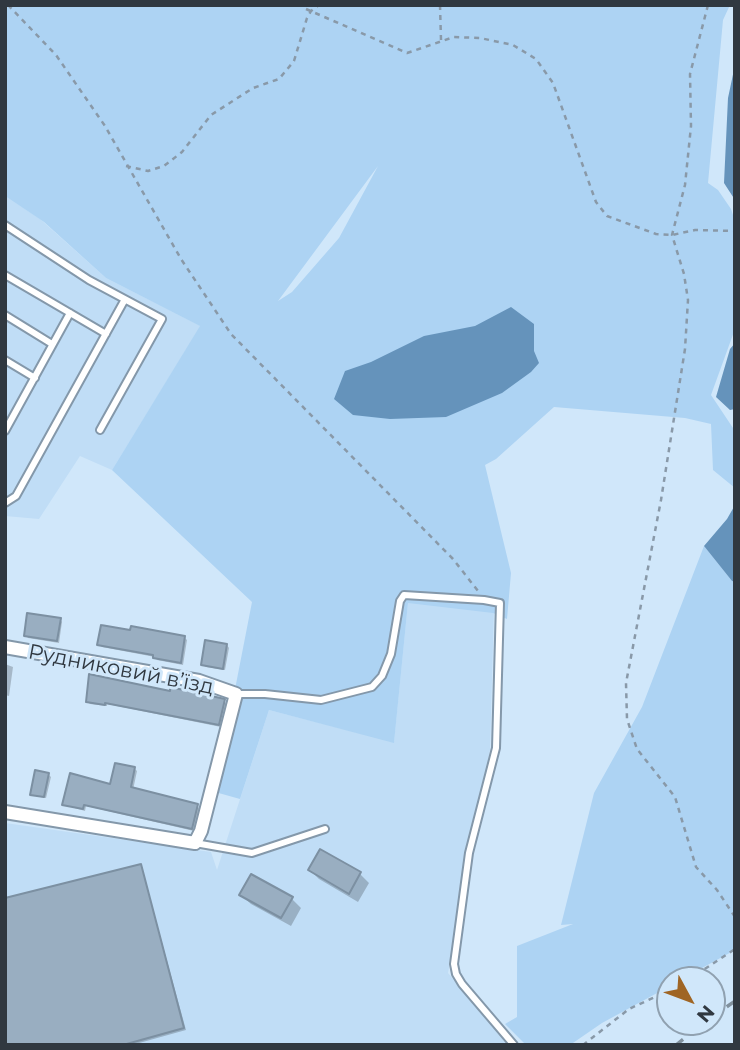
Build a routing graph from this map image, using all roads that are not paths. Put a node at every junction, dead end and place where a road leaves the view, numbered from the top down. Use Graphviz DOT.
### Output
graph roads {
  1 [pos="5,225"];
  2 [pos="5,275"];
  3 [pos="124,301"];
  4 [pos="70,313"];
  5 [pos="5,315"];
  6 [pos="106,334"];
  7 [pos="52,344"];
  8 [pos="6,361"];
  9 [pos="35,378"];
  10 [pos="100,430"];
  11 [pos="5,431"];
  12 [pos="5,503"];
  13 [pos="5,647"];
  14 [pos="236,694"];
  15 [pos="5,812"];
  16 [pos="325,829"];
  17 [pos="195,843"];
  18 [pos="514,1045"];
  1 -- 3 [label="lane"];
  2 -- 4 [label="lane"];
  3 -- 6 [label="lane"];
  3 -- 10 [label="lane"];
  4 -- 6 [label="lane"];
  4 -- 7 [label="lane"];
  5 -- 7 [label="lane"];
  6 -- 12 [label="lane"];
  7 -- 9 [label="lane"];
  8 -- 9 [label="lane"];
  9 -- 11 [label="lane"];
  13 -- 14 [label="street, Рудниковий в’їзд"];
  14 -- 17 [label="street"];
  14 -- 18 [label="lane"];
  15 -- 17 [label="street"];
  16 -- 17 [label="lane"];
}
